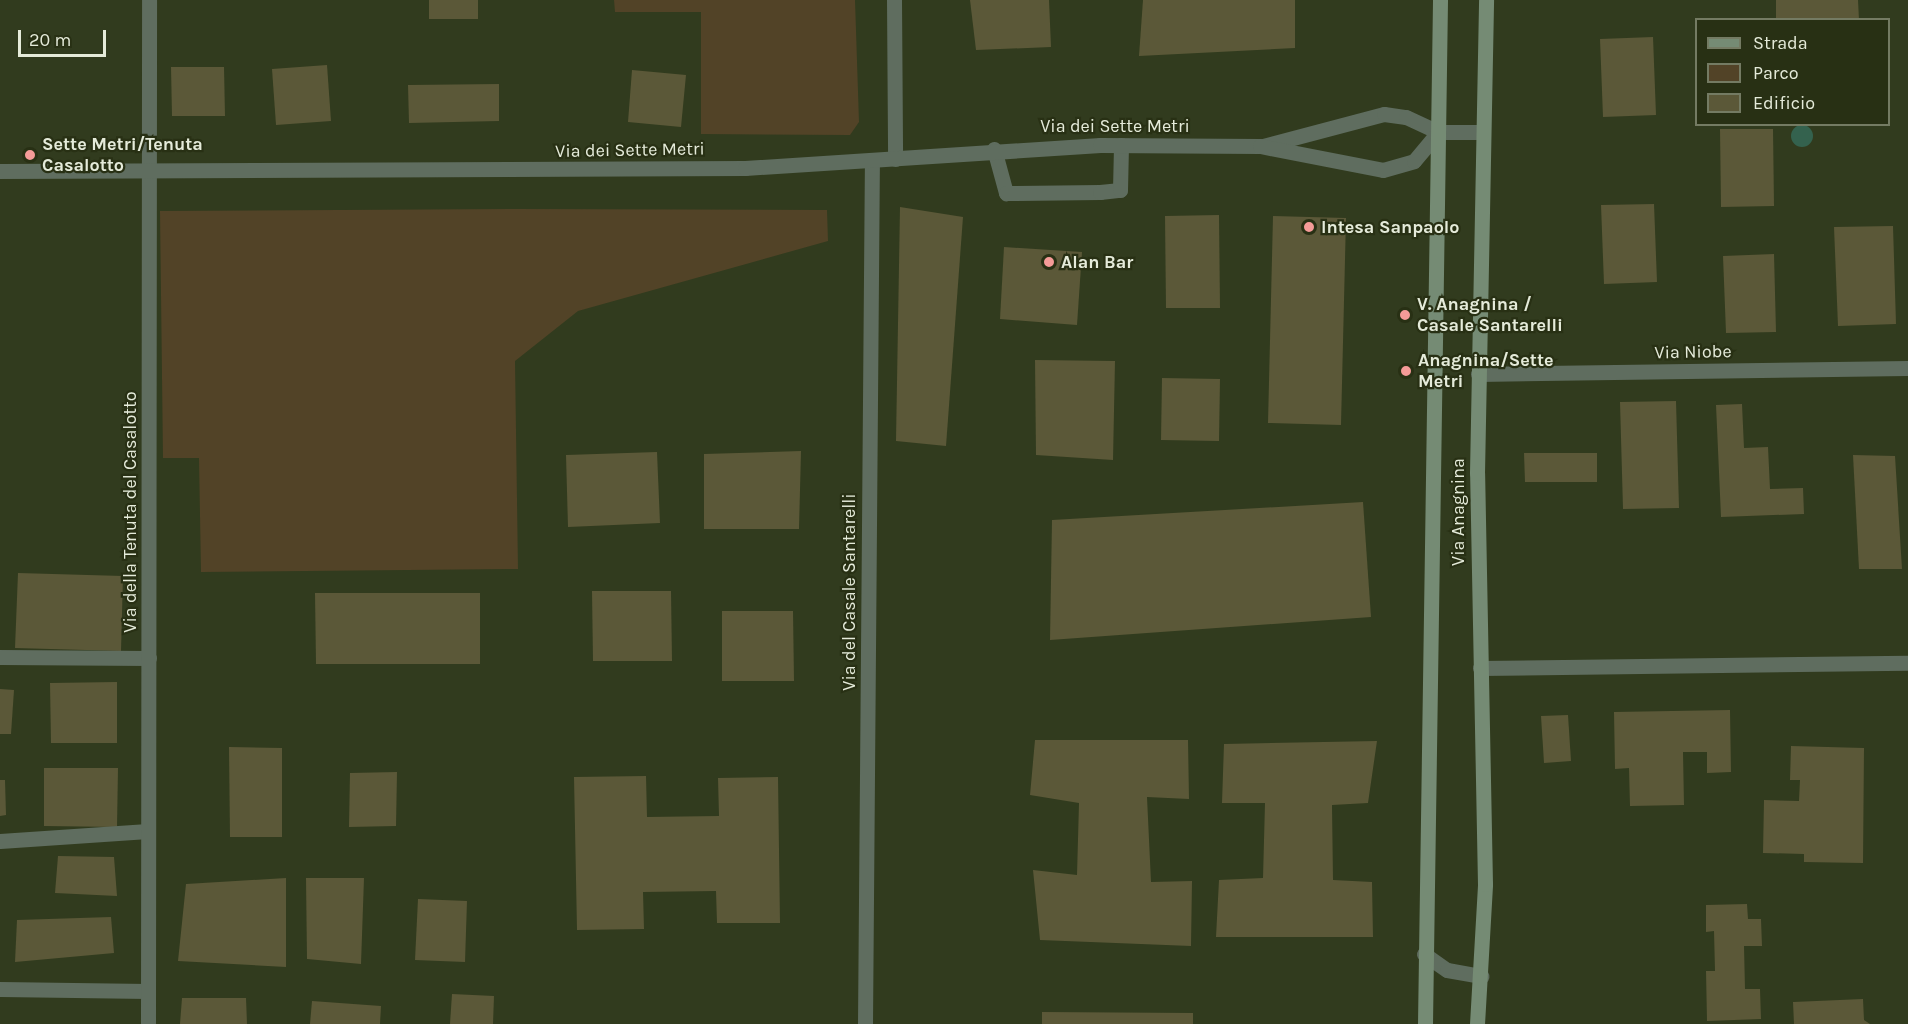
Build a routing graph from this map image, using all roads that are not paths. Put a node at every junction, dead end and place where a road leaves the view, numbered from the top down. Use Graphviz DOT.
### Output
graph roads {
  1 [pos="149,0"];
  2 [pos="894,0"];
  3 [pos="1440,0"];
  4 [pos="1486,0"];
  5 [pos="1438,132"];
  6 [pos="1483,132"];
  7 [pos="1121,145"];
  8 [pos="1260,146"];
  9 [pos="994,149"];
  10 [pos="895,159"];
  11 [pos="872,161"];
  12 [pos="150,169"];
  13 [pos="0,171"];
  14 [pos="1908,368"];
  15 [pos="1478,374"];
  16 [pos="0,657"];
  17 [pos="149,658"];
  18 [pos="1908,663"];
  19 [pos="1480,668"];
  20 [pos="148,831"];
  21 [pos="0,841"];
  22 [pos="1424,954"];
  23 [pos="1481,976"];
  24 [pos="0,989"];
  25 [pos="148,991"];
  26 [pos="148,1024"];
  27 [pos="866,1024"];
  28 [pos="1425,1024"];
  29 [pos="1477,1024"];
  1 -- 12 [label="street, Via della Tenuta del Casalotto"];
  2 -- 10 [label="street"];
  3 -- 5 [label="main road, Via Anagnina"];
  4 -- 6 [label="main road, Via Anagnina"];
  5 -- 6 [label="street"];
  5 -- 8 [label="street, Via dei Sette Metri"];
  5 -- 8 [label="street, Via dei Sette Metri"];
  5 -- 22 [label="main road, Via Anagnina"];
  6 -- 15 [label="main road, Via Anagnina"];
  7 -- 8 [label="street, Via dei Sette Metri"];
  7 -- 9 [label="street, Via dei Sette Metri"];
  7 -- 9 [label="street"];
  9 -- 10 [label="street, Via dei Sette Metri"];
  10 -- 11 [label="street, Via dei Sette Metri"];
  11 -- 12 [label="street, Via dei Sette Metri"];
  11 -- 27 [label="street, Via del Casale Santarelli"];
  12 -- 13 [label="street, Via dei Sette Metri"];
  12 -- 17 [label="street, Via della Tenuta del Casalotto"];
  14 -- 15 [label="street, Via Niobe"];
  15 -- 19 [label="main road, Via Anagnina"];
  16 -- 17 [label="street"];
  17 -- 20 [label="street, Via della Tenuta del Casalotto"];
  18 -- 19 [label="street"];
  19 -- 23 [label="main road, Via Anagnina"];
  20 -- 21 [label="street"];
  20 -- 25 [label="street, Via della Tenuta del Casalotto"];
  22 -- 23 [label="street"];
  22 -- 28 [label="main road, Via Anagnina"];
  23 -- 29 [label="main road, Via Anagnina"];
  24 -- 25 [label="street"];
  25 -- 26 [label="street, Via della Tenuta del Casalotto"];
}
